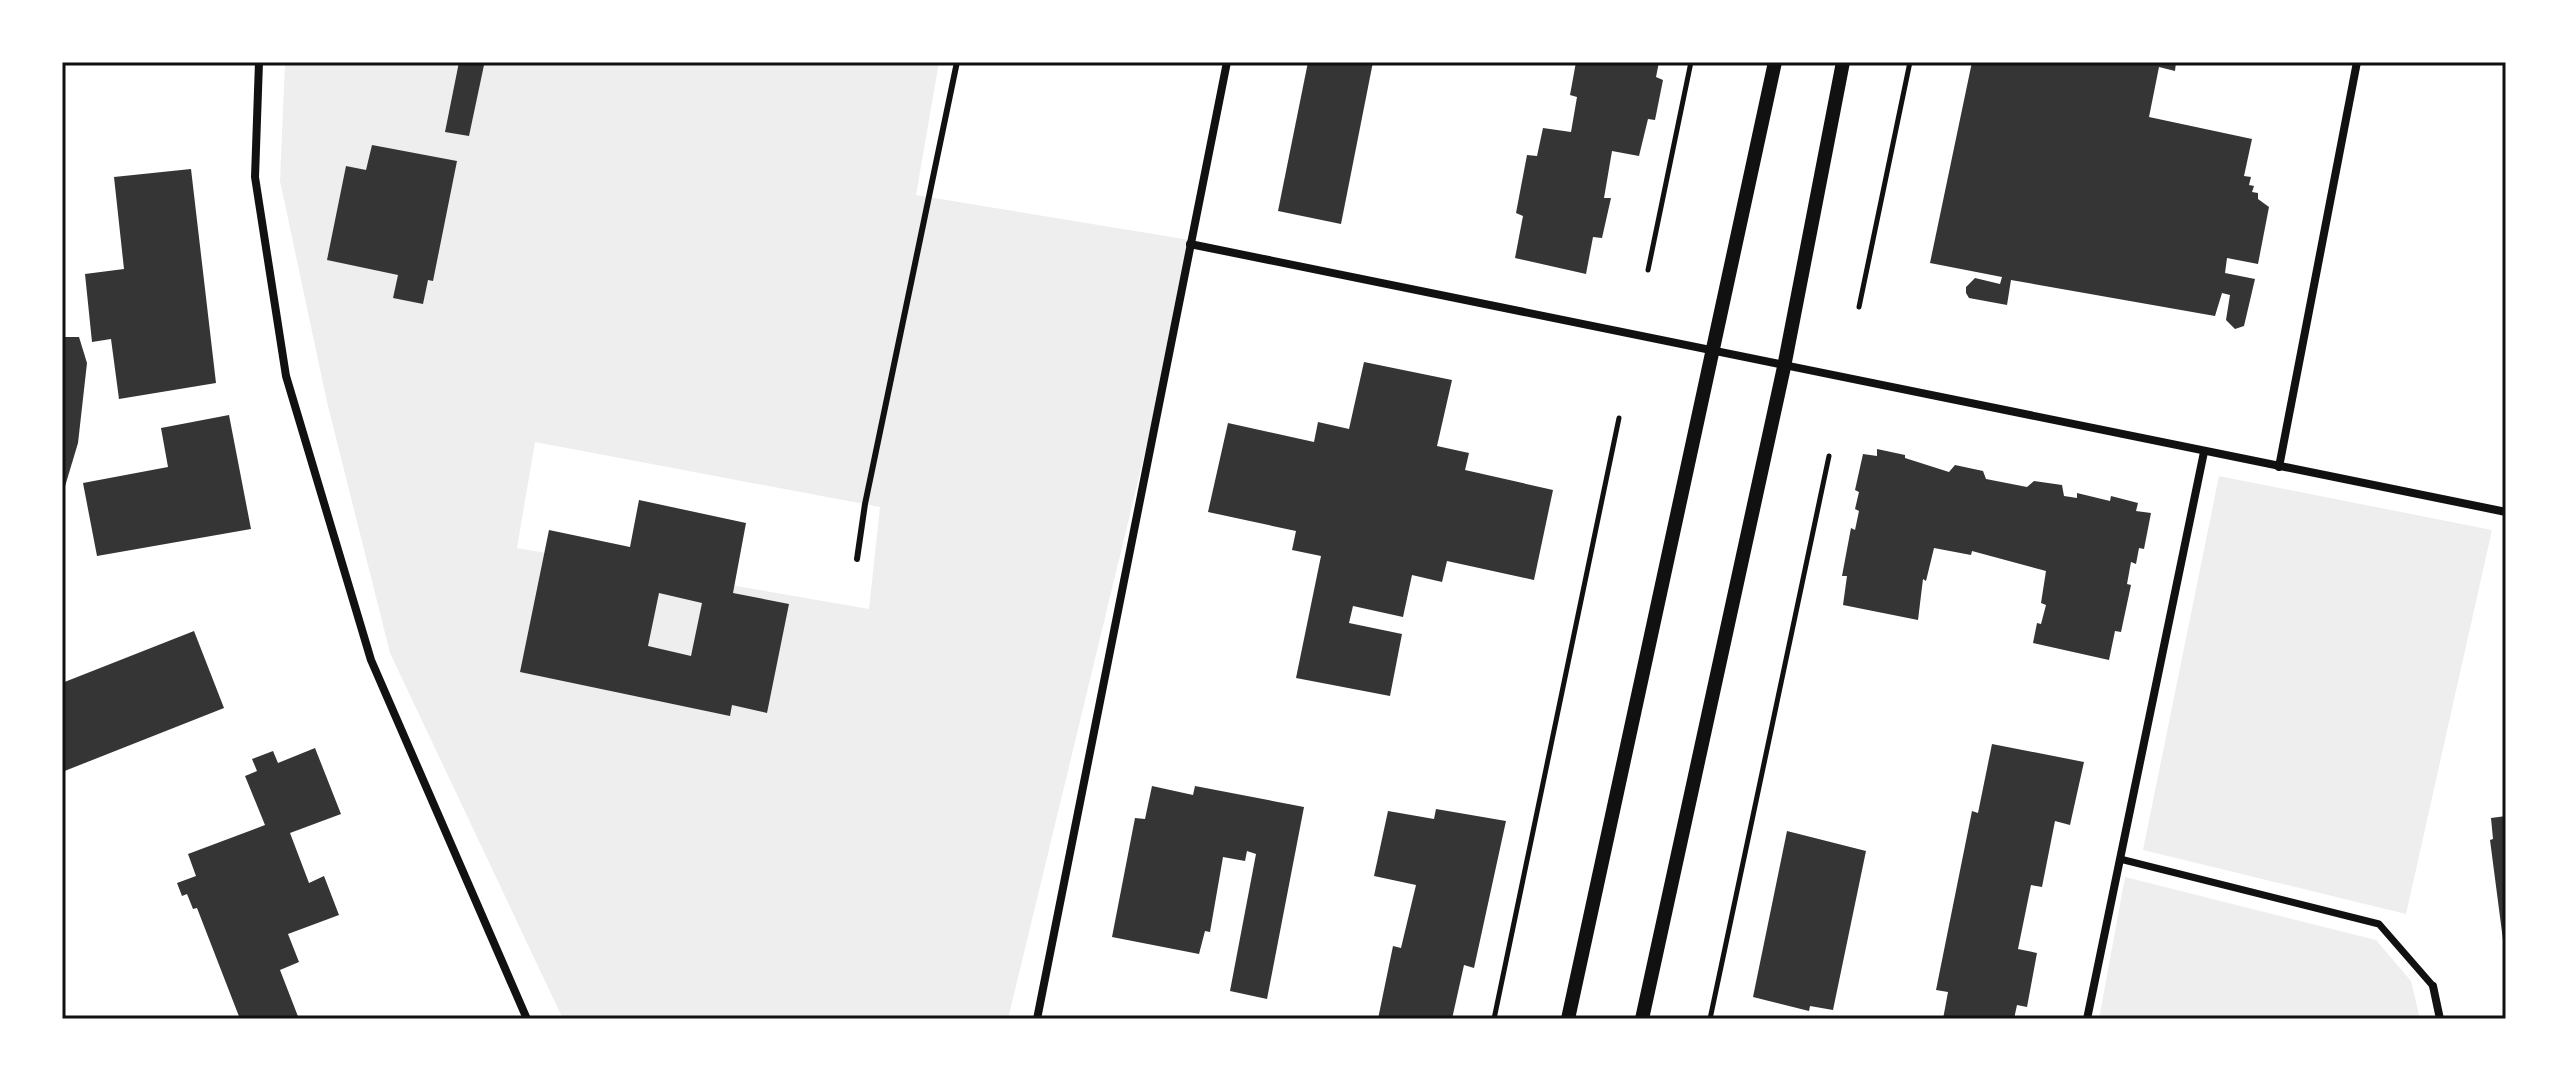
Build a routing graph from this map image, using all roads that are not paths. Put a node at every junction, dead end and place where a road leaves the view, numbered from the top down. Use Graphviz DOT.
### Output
graph roads {
  1 [pos="259,62"];
  2 [pos="957,62"];
  3 [pos="1227,62"];
  4 [pos="1775,62"];
  5 [pos="1843,62"];
  6 [pos="2357,62"];
  7 [pos="1190,244"];
  8 [pos="1714,352"];
  9 [pos="1784,367"];
  10 [pos="2204,452"];
  11 [pos="2279,467"];
  12 [pos="2506,512"];
  13 [pos="857,559"];
  14 [pos="2120,859"];
  15 [pos="2433,986"];
  16 [pos="527,1019"];
  17 [pos="1037,1019"];
  18 [pos="1568,1019"];
  19 [pos="1642,1019"];
  20 [pos="2087,1019"];
  21 [pos="2440,1019"];
  1 -- 16 [label="street"];
  2 -- 13 [label="lane"];
  3 -- 7 [label="street"];
  4 -- 8 [label="street"];
  5 -- 9 [label="street"];
  6 -- 11 [label="street"];
  7 -- 8 [label="street"];
  7 -- 17 [label="street"];
  8 -- 9 [label="street"];
  8 -- 18 [label="street"];
  9 -- 10 [label="street"];
  9 -- 19 [label="street"];
  10 -- 11 [label="street"];
  10 -- 14 [label="street"];
  11 -- 12 [label="street"];
  14 -- 15 [label="street"];
  14 -- 20 [label="street"];
  15 -- 21 [label="street"];
}
